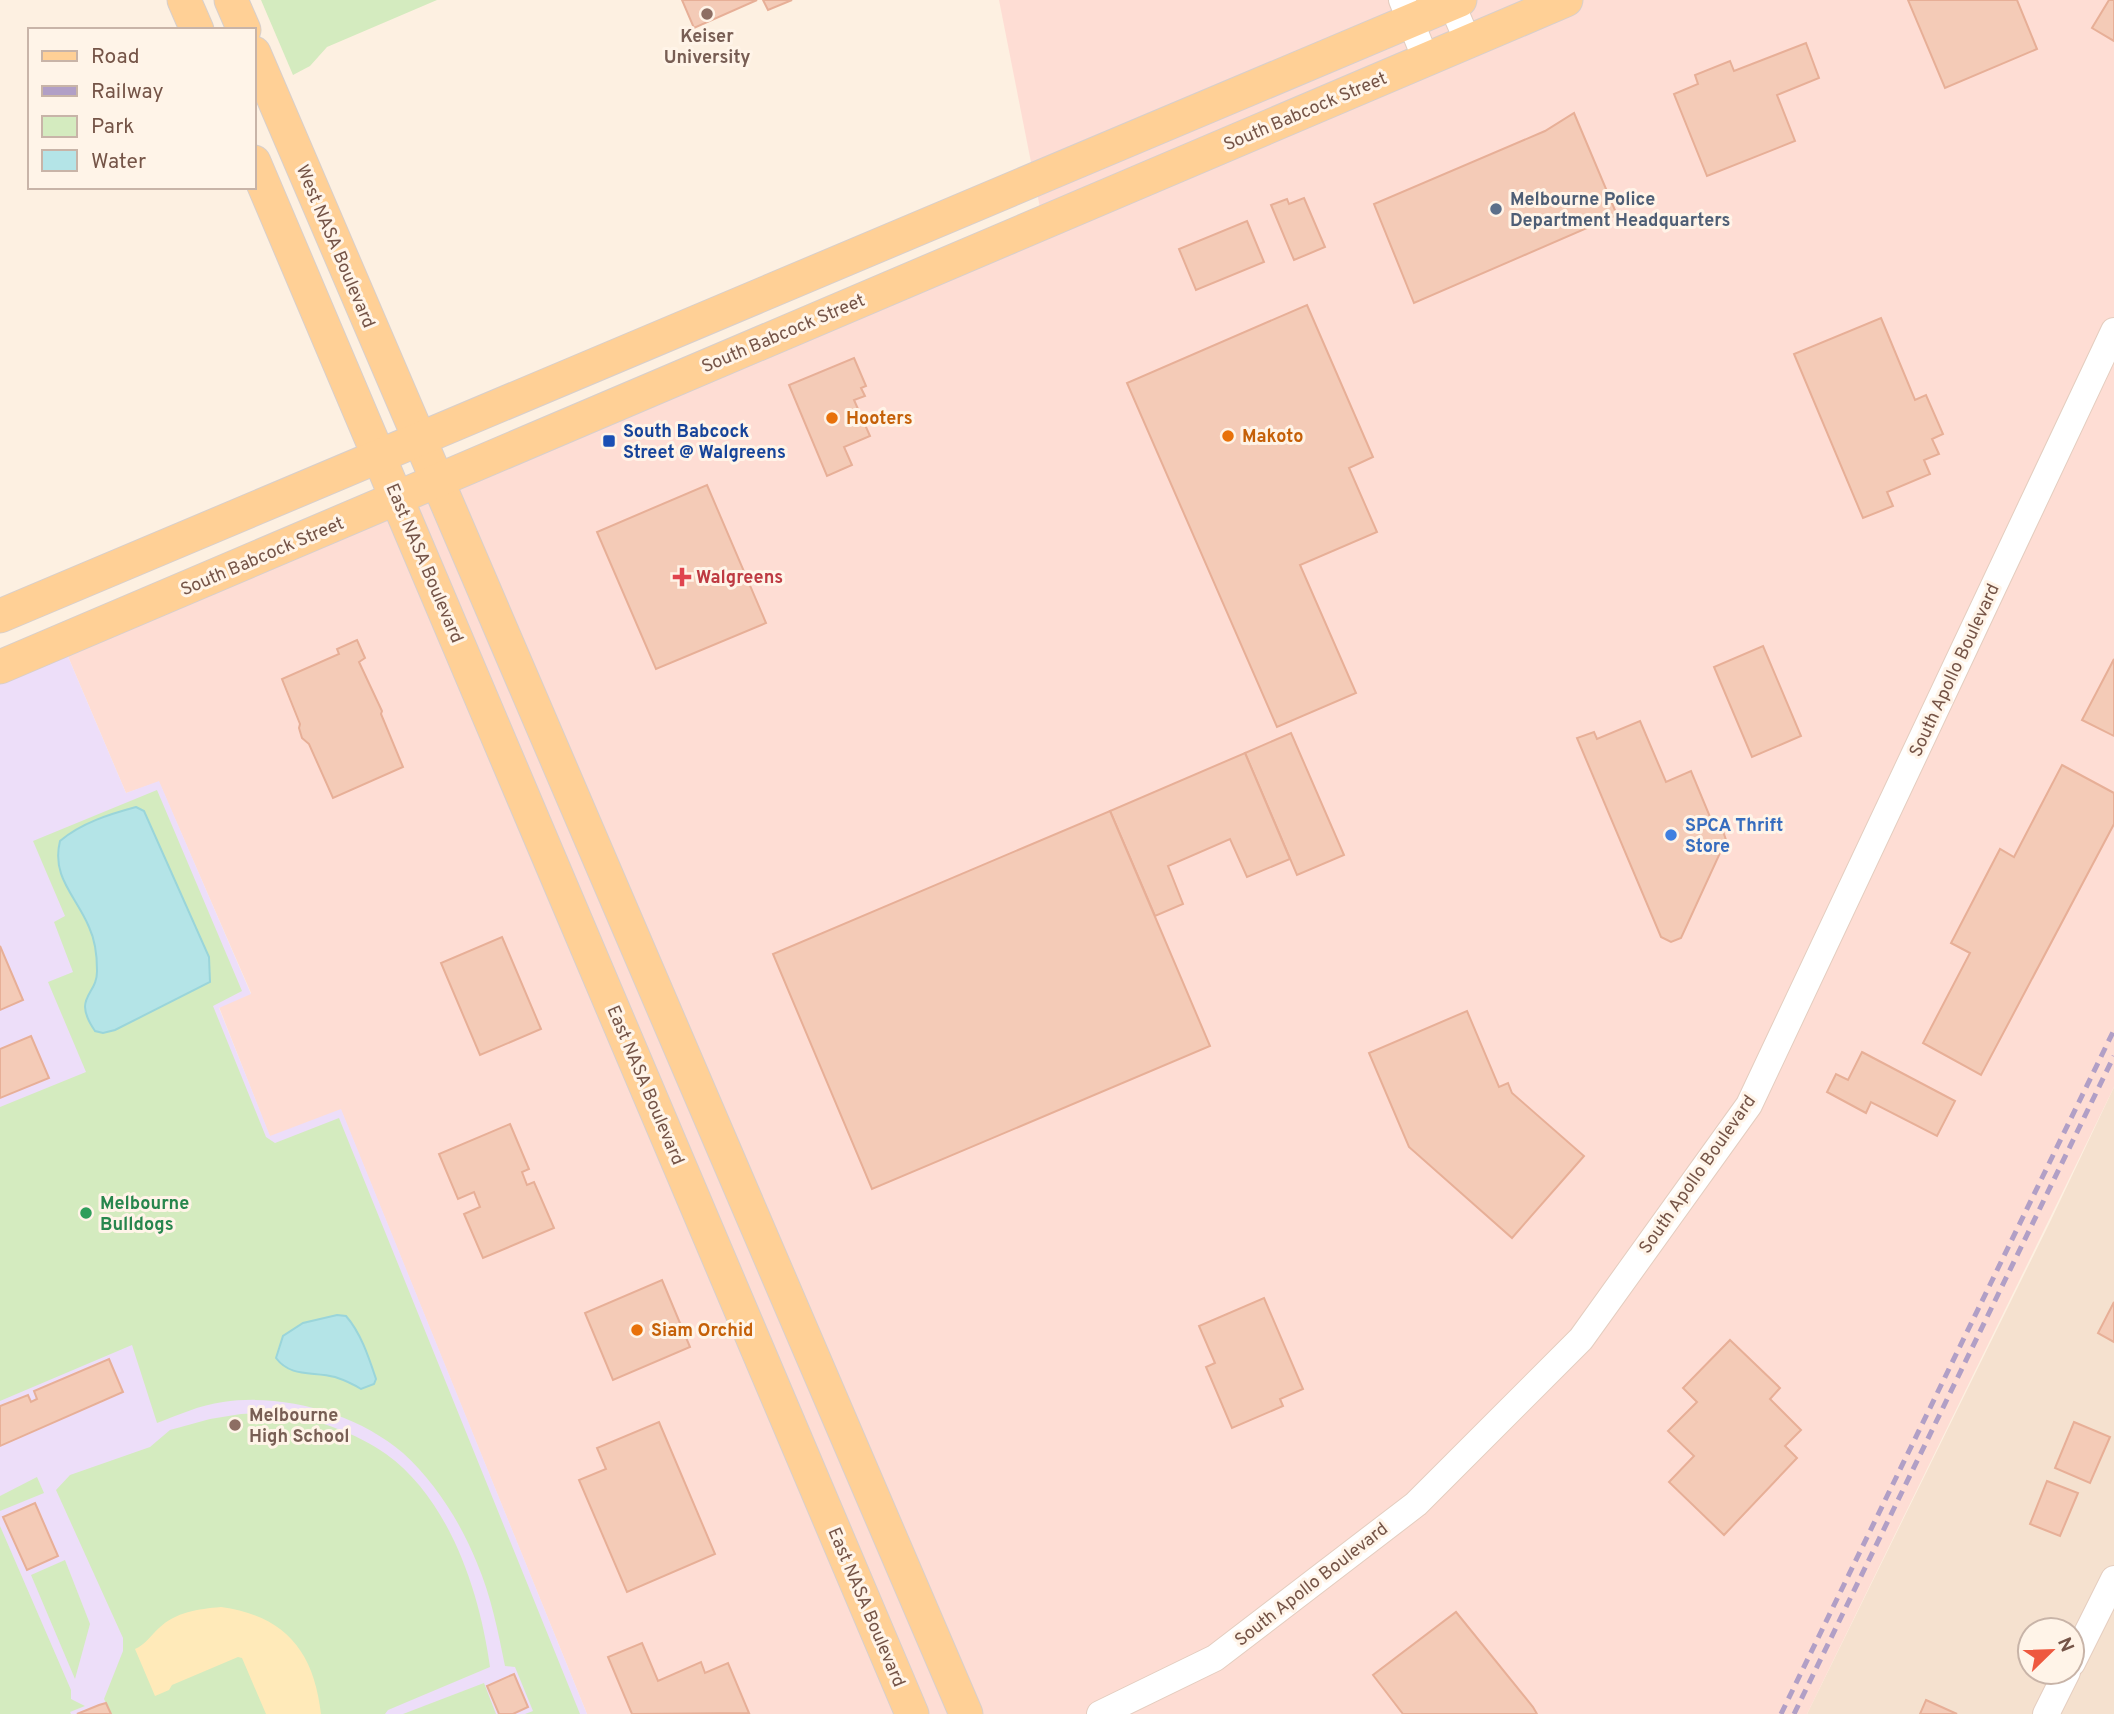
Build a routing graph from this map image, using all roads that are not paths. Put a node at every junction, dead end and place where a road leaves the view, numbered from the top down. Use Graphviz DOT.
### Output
graph roads {
  1 [pos="184,0"];
  2 [pos="231,0"];
  3 [pos="1566,0"];
  4 [pos="1454,1"];
  5 [pos="1407,10"];
  6 [pos="196,28"];
  7 [pos="243,28"];
  8 [pos="1468,42"];
  9 [pos="256,58"];
  10 [pos="1426,60"];
  11 [pos="256,167"];
  12 [pos="2114,331"];
  13 [pos="418,440"];
  14 [pos="379,456"];
  15 [pos="436,482"];
  16 [pos="397,498"];
  17 [pos="0,616"];
  18 [pos="0,667"];
  19 [pos="2113,1582"];
  20 [pos="2086,1635"];
  21 [pos="2060,1686"];
  22 [pos="912,1714"];
  23 [pos="967,1714"];
  24 [pos="1100,1714"];
  25 [pos="2046,1714"];
  1 -- 6 [label="main road"];
  2 -- 7 [label="main road"];
  3 -- 8 [label="main road, South Babcock Street"];
  4 -- 5 [label="main road"];
  4 -- 8 [label="street"];
  5 -- 10 [label="street"];
  5 -- 13 [label="main road"];
  8 -- 10 [label="main road, South Babcock Street"];
  9 -- 13 [label="main road, West NASA Boulevard"];
  10 -- 15 [label="main road, South Babcock Street"];
  11 -- 14 [label="main road"];
  12 -- 24 [label="street, South Apollo Boulevard"];
  13 -- 14 [label="main road"];
  13 -- 15 [label="main road"];
  14 -- 16 [label="main road, East NASA Boulevard"];
  14 -- 17 [label="main road"];
  15 -- 16 [label="main road, South Babcock Street"];
  15 -- 23 [label="main road"];
  16 -- 18 [label="main road, South Babcock Street"];
  16 -- 22 [label="main road, East NASA Boulevard"];
  19 -- 20 [label="street"];
  21 -- 25 [label="street"];
}
